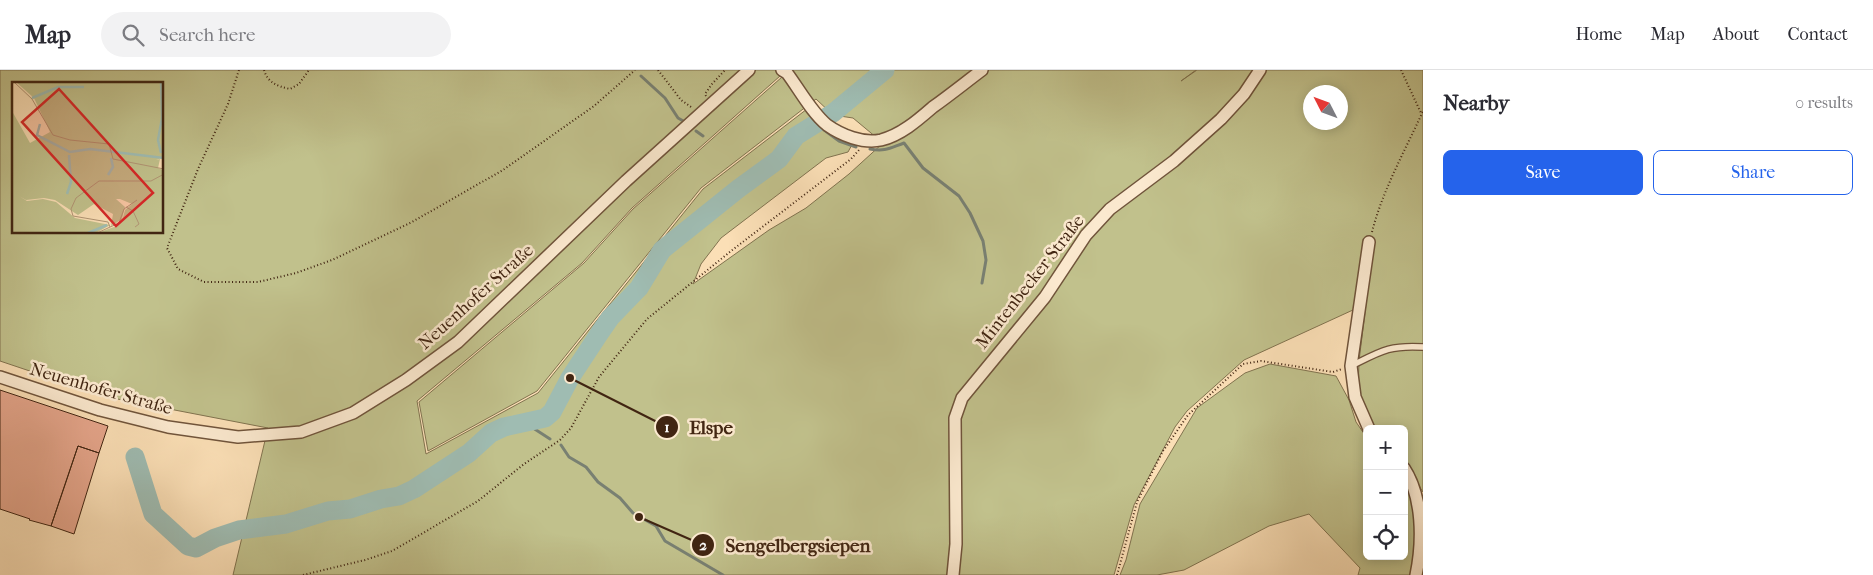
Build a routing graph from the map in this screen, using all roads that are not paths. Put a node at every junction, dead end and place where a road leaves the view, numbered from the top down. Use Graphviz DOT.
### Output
graph roads {
  1 [pos="749,70"];
  2 [pos="782,70"];
  3 [pos="982,70"];
  4 [pos="1260,70"];
  5 [pos="1369,242"];
  6 [pos="1423,347"];
  7 [pos="1351,366"];
  8 [pos="0,377"];
  9 [pos="1367,425"];
  10 [pos="1405,470"];
  11 [pos="953,575"];
  12 [pos="1416,575"];
  1 -- 8 [label="street, Neuenhofer Straße"];
  2 -- 3 [label="street"];
  4 -- 11 [label="street, Mintenbecker Straße"];
  5 -- 7 [label="street"];
  6 -- 7 [label="lane"];
  7 -- 9 [label="street"];
  10 -- 12 [label="street"];
}
